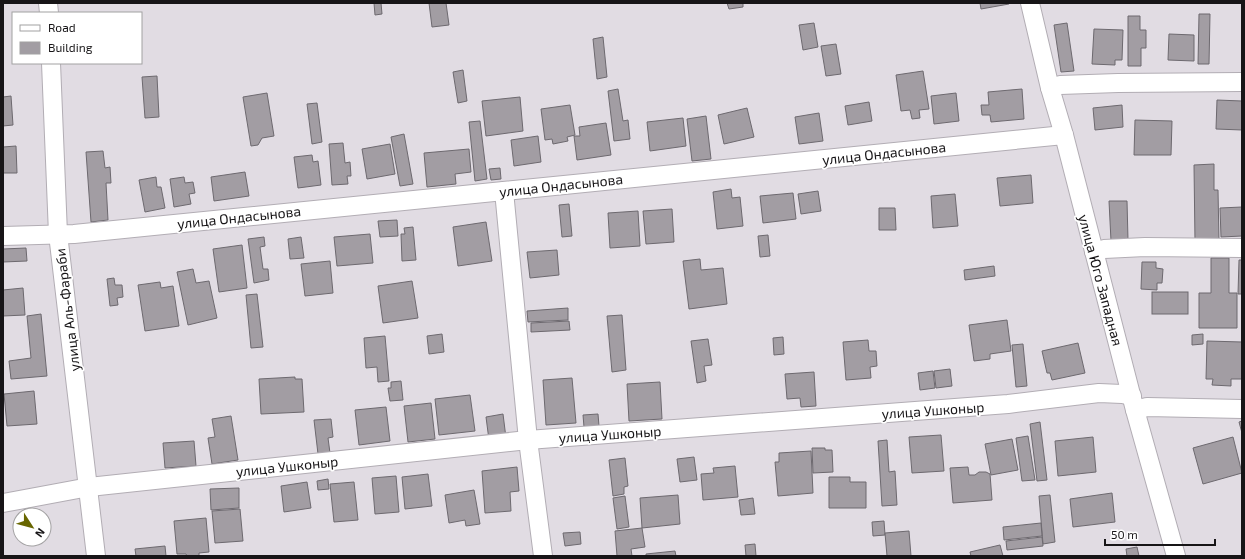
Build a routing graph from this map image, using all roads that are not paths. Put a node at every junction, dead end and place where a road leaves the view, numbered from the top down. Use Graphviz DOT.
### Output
graph roads {
  1 [pos="1030,3"];
  2 [pos="51,64"];
  3 [pos="1242,82"];
  4 [pos="1050,88"];
  5 [pos="1064,135"];
  6 [pos="504,191"];
  7 [pos="58,234"];
  8 [pos="3,236"];
  9 [pos="1242,248"];
  10 [pos="1094,252"];
  11 [pos="1133,403"];
  12 [pos="1242,409"];
  13 [pos="528,440"];
  14 [pos="89,487"];
  15 [pos="3,503"];
  16 [pos="96,556"];
  17 [pos="543,556"];
  18 [pos="1176,556"];
  1 -- 4 [label="street, улица Юго Западная"];
  2 -- 7 [label="street, улица Аль-Фараби"];
  3 -- 4 [label="street"];
  4 -- 5 [label="street, улица Юго Западная"];
  5 -- 6 [label="street, улица Ондасынова"];
  5 -- 10 [label="street, улица Юго Западная"];
  6 -- 7 [label="street, улица Ондасынова"];
  6 -- 13 [label="street"];
  7 -- 8 [label="street, улица Ондасынова"];
  7 -- 14 [label="street, улица Аль-Фараби"];
  9 -- 10 [label="street"];
  10 -- 11 [label="street, улица Юго Западная"];
  11 -- 12 [label="street, улица Ушконыр"];
  11 -- 13 [label="street, улица Ушконыр"];
  11 -- 18 [label="street, улица Юго Западная"];
  13 -- 14 [label="street, улица Ушконыр"];
  13 -- 17 [label="street"];
  14 -- 15 [label="street, улица Ушконыр"];
  14 -- 16 [label="street, улица Аль-Фараби"];
}
